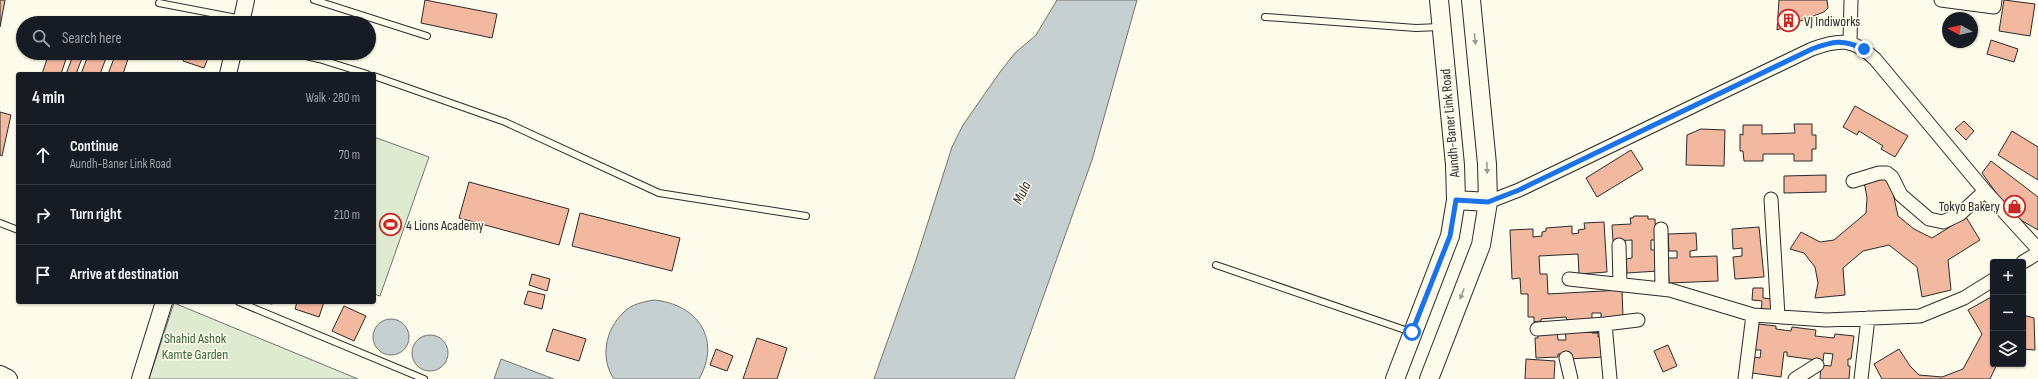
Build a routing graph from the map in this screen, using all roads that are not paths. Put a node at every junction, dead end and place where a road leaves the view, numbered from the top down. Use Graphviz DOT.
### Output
graph roads {
  1 [pos="246,0"];
  2 [pos="314,0"];
  3 [pos="1439,0"];
  4 [pos="1471,0"];
  5 [pos="1851,0"];
  6 [pos="1941,0"];
  7 [pos="1995,0"];
  8 [pos="159,3"];
  9 [pos="218,16"];
  10 [pos="242,16"];
  11 [pos="364,16"];
  12 [pos="1265,17"];
  13 [pos="376,20"];
  14 [pos="1441,26"];
  15 [pos="427,36"];
  16 [pos="1850,42"];
  17 [pos="231,60"];
  18 [pos="322,60"];
  19 [pos="228,72"];
  20 [pos="361,72"];
  21 [pos="376,77"];
  22 [pos="1853,181"];
  23 [pos="1985,191"];
  24 [pos="1771,199"];
  25 [pos="1456,200"];
  26 [pos="1488,202"];
  27 [pos="806,216"];
  28 [pos="0,223"];
  29 [pos="16,229"];
  30 [pos="1661,229"];
  31 [pos="1619,245"];
  32 [pos="2038,250"];
  33 [pos="2038,253"];
  34 [pos="2026,260"];
  35 [pos="1216,265"];
  36 [pos="1568,279"];
  37 [pos="1990,282"];
  38 [pos="1620,284"];
  39 [pos="1662,289"];
  40 [pos="163,304"];
  41 [pos="243,304"];
  42 [pos="1753,315"];
  43 [pos="1778,316"];
  44 [pos="1868,318"];
  45 [pos="1638,320"];
  46 [pos="1606,324"];
  47 [pos="1537,329"];
  48 [pos="1412,332"];
  49 [pos="1566,358"];
  50 [pos="1817,365"];
  51 [pos="0,375"];
  52 [pos="8,379"];
  53 [pos="140,379"];
  54 [pos="424,379"];
  55 [pos="1395,379"];
  56 [pos="1429,379"];
  57 [pos="1572,379"];
  58 [pos="1610,379"];
  59 [pos="1744,379"];
  60 [pos="1795,379"];
  61 [pos="1861,379"];
  1 -- 10 [label="street"];
  2 -- 11 [label="lane"];
  3 -- 14 [label="main road, Aundh-Baner Link Road"];
  4 -- 26 [label="main road, one-way"];
  5 -- 16 [label="street"];
  6 -- 7 [label="street"];
  8 -- 9 [label="lane"];
  12 -- 14 [label="lane"];
  13 -- 15 [label="lane"];
  14 -- 25 [label="main road, Aundh-Baner Link Road"];
  16 -- 23 [label="street"];
  16 -- 26 [label="street"];
  17 -- 19 [label="street"];
  18 -- 20 [label="lane"];
  21 -- 27 [label="lane"];
  22 -- 23 [label="street"];
  23 -- 32 [label="street"];
  24 -- 43 [label="street"];
  25 -- 26 [label="main road"];
  25 -- 48 [label="main road, Aundh-Baner Link Road"];
  26 -- 56 [label="main road, one-way"];
  28 -- 29 [label="lane"];
  30 -- 39 [label="street"];
  31 -- 38 [label="street"];
  33 -- 34 [label="street"];
  35 -- 48 [label="lane"];
  36 -- 38 [label="street"];
  37 -- 44 [label="street"];
  38 -- 39 [label="street"];
  39 -- 42 [label="street"];
  40 -- 53 [label="street"];
  41 -- 54 [label="lane"];
  42 -- 43 [label="street"];
  42 -- 59 [label="street"];
  43 -- 44 [label="street"];
  44 -- 61 [label="street"];
  45 -- 46 [label="street"];
  46 -- 47 [label="street"];
  46 -- 58 [label="street"];
  48 -- 55 [label="main road, Aundh-Baner Link Road"];
  49 -- 57 [label="street"];
  50 -- 60 [label="street"];
  51 -- 52 [label="main road"];
}
